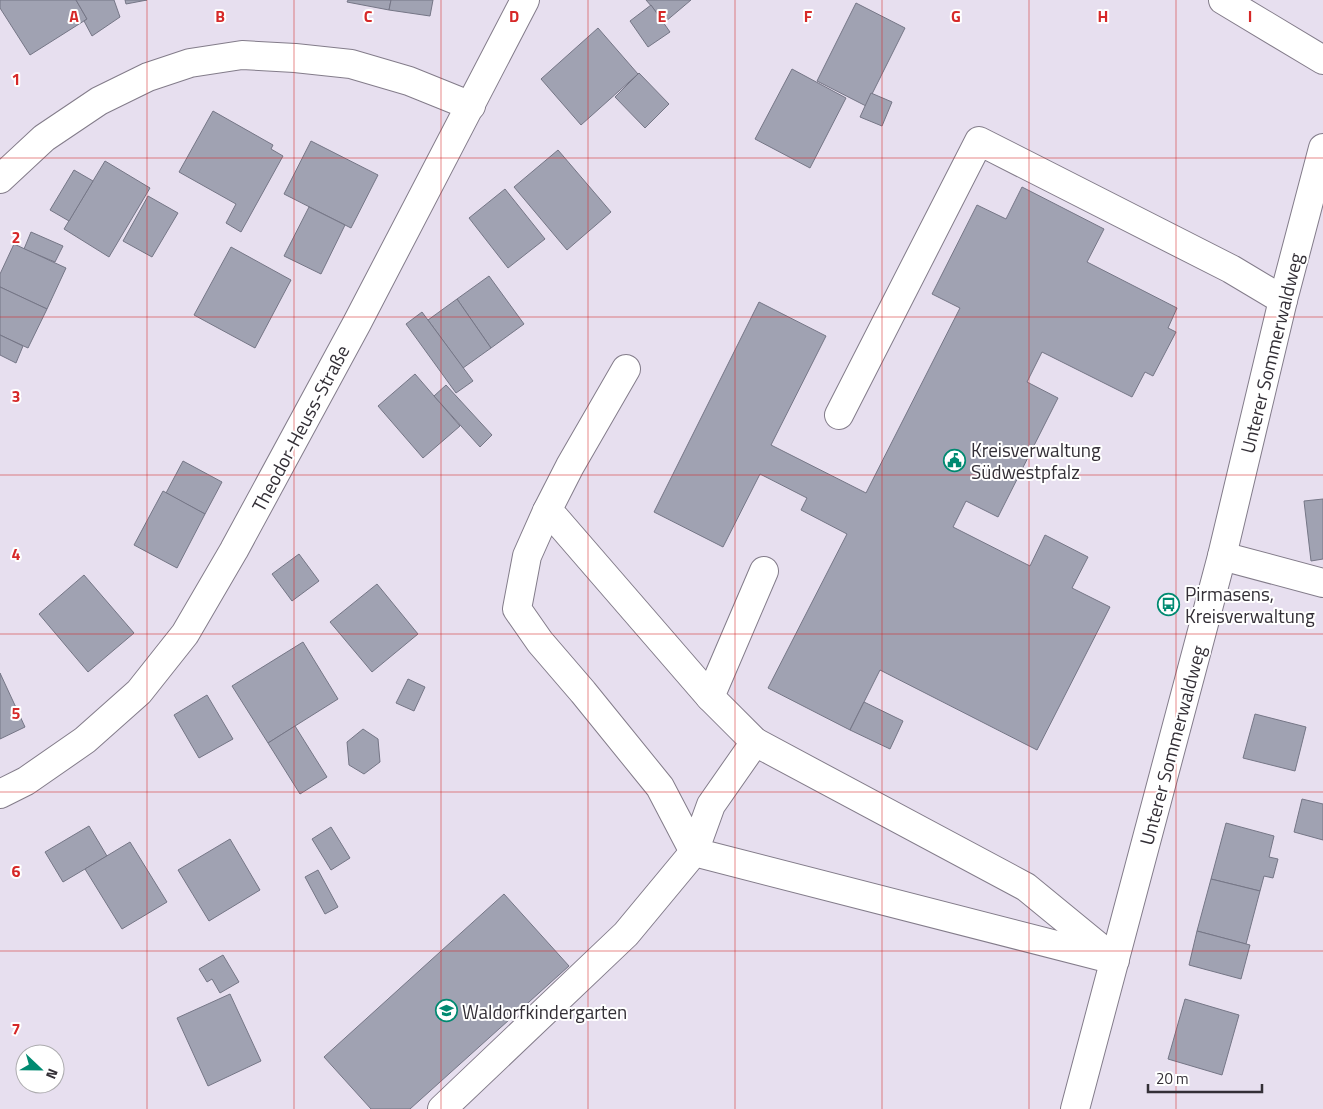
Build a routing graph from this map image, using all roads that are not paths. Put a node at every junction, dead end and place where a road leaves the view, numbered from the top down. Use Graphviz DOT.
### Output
graph roads {
  1 [pos="525,0"];
  2 [pos="1223,0"];
  3 [pos="1323,60"];
  4 [pos="470,106"];
  5 [pos="1323,148"];
  6 [pos="0,179"];
  7 [pos="1283,300"];
  8 [pos="626,369"];
  9 [pos="840,416"];
  10 [pos="547,511"];
  11 [pos="1222,556"];
  12 [pos="764,572"];
  13 [pos="1323,583"];
  14 [pos="710,697"];
  15 [pos="755,742"];
  16 [pos="0,794"];
  17 [pos="694,852"];
  18 [pos="1115,960"];
  19 [pos="442,1109"];
  20 [pos="1075,1109"];
  1 -- 4 [label="street, Theodor-Heuss-Straße"];
  2 -- 3 [label="street"];
  4 -- 6 [label="street"];
  4 -- 16 [label="street, Theodor-Heuss-Straße"];
  5 -- 7 [label="street, Unterer Sommerwaldweg"];
  7 -- 9 [label="street"];
  7 -- 11 [label="street, Unterer Sommerwaldweg"];
  8 -- 10 [label="street"];
  10 -- 14 [label="street"];
  10 -- 17 [label="street"];
  11 -- 13 [label="street"];
  11 -- 18 [label="street, Unterer Sommerwaldweg"];
  12 -- 14 [label="street"];
  14 -- 15 [label="street"];
  15 -- 17 [label="street"];
  15 -- 18 [label="street"];
  17 -- 18 [label="street"];
  17 -- 19 [label="street"];
  18 -- 20 [label="street, Unterer Sommerwaldweg"];
}
